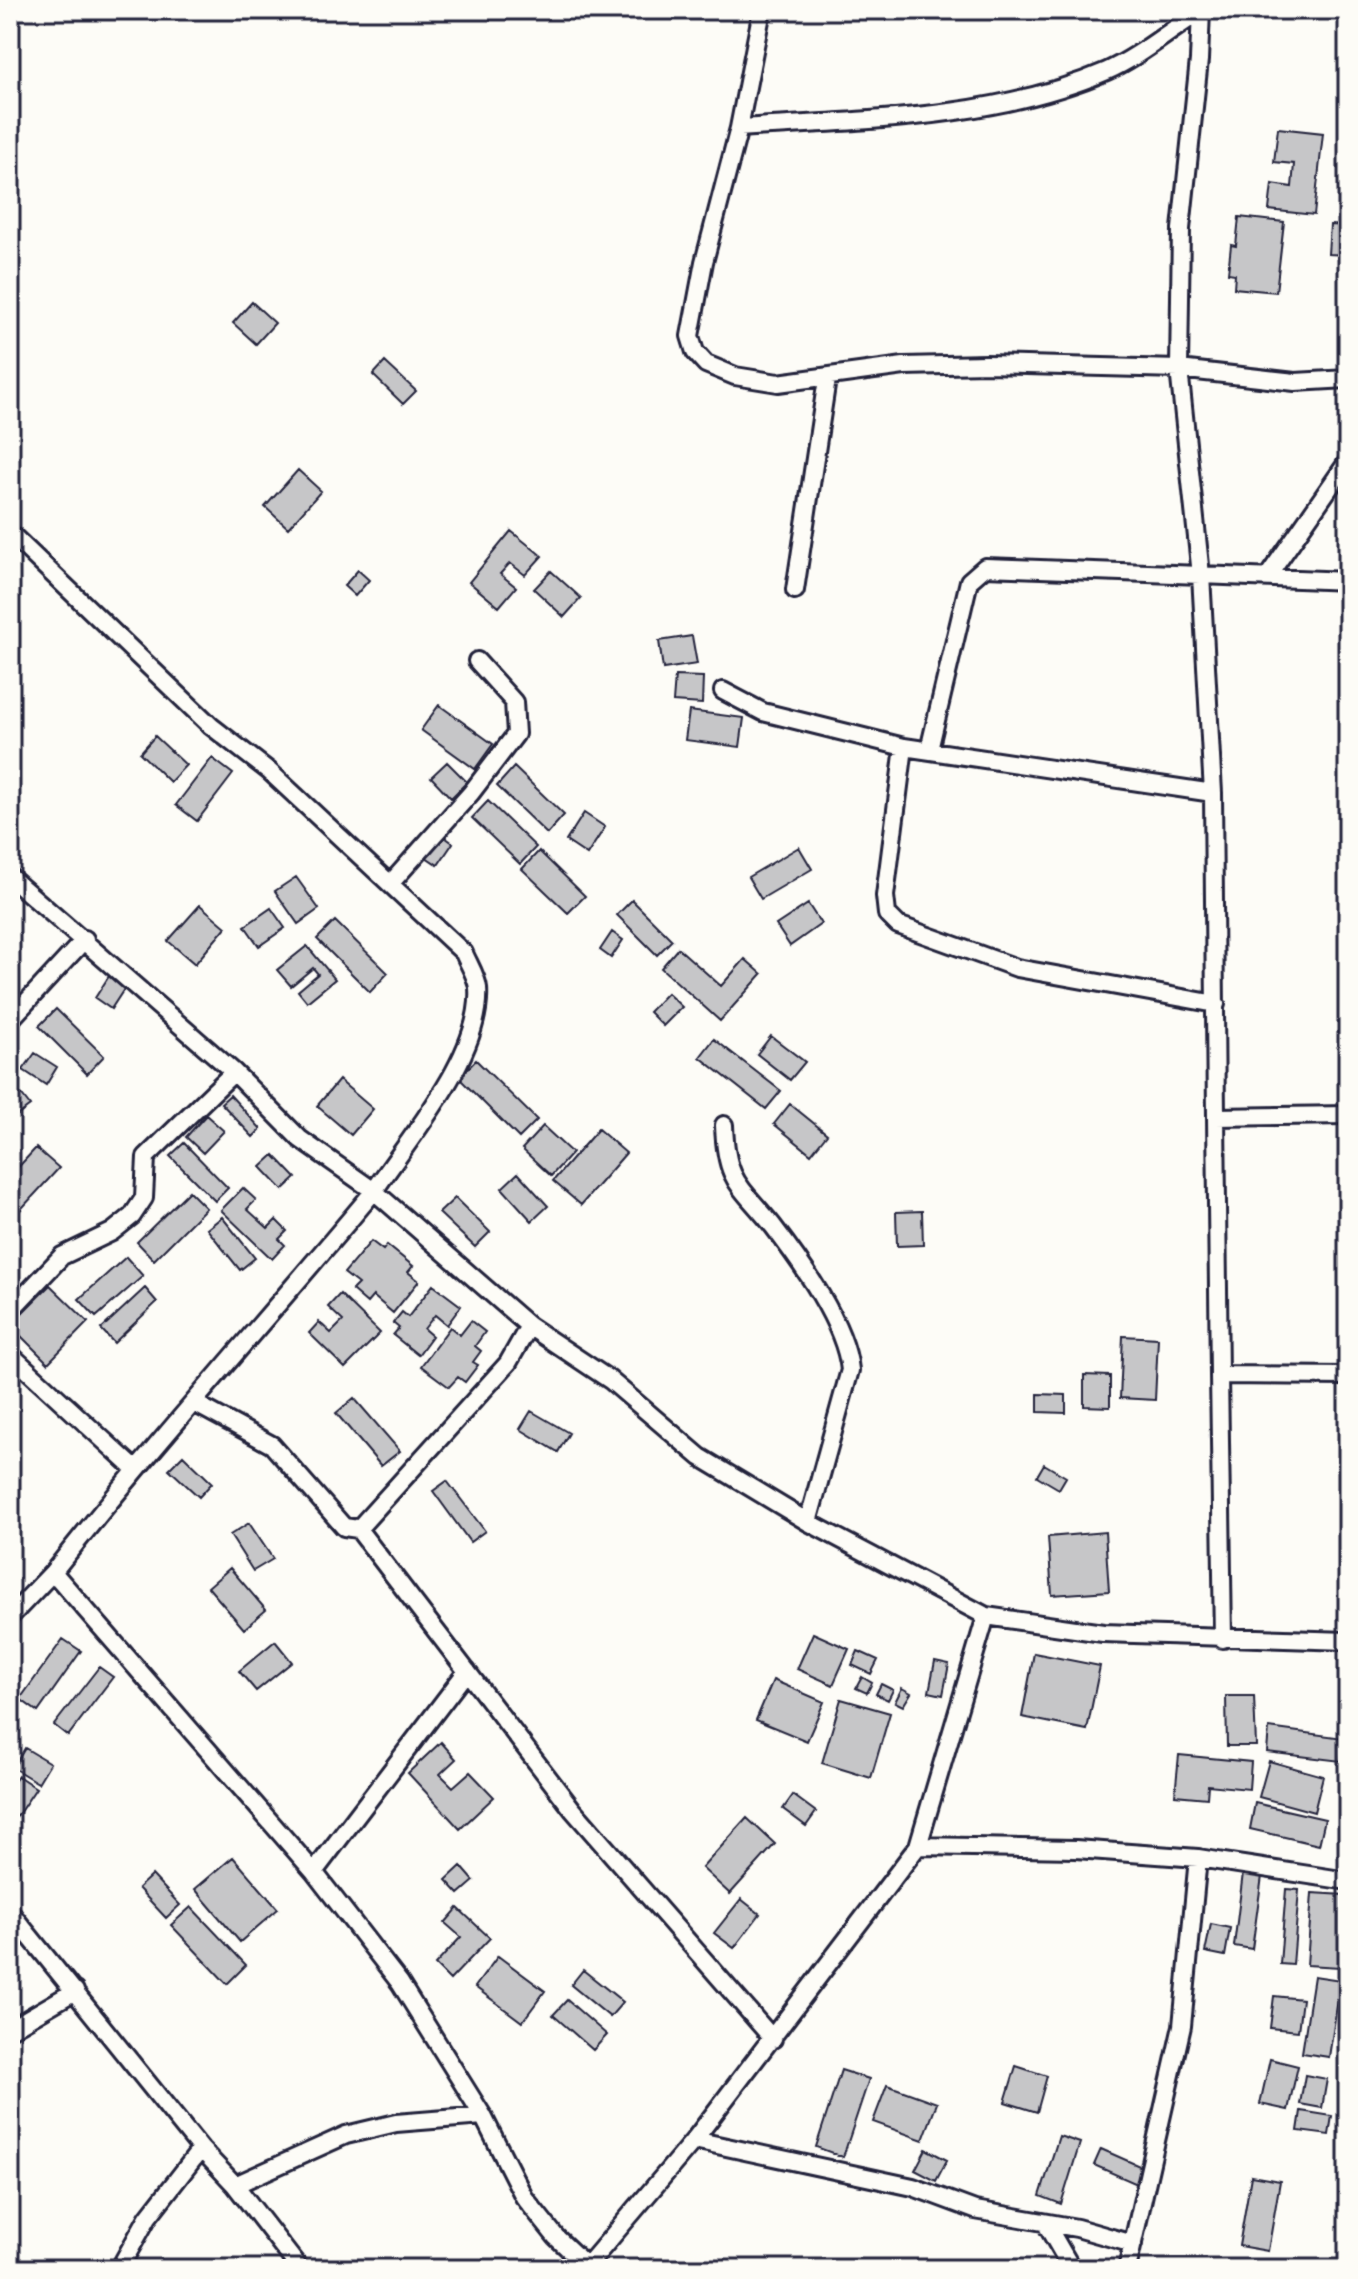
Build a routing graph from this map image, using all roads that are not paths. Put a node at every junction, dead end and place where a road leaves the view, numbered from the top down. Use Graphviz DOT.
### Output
graph roads {
  1 [pos="762,10"];
  2 [pos="1200,11"];
  3 [pos="739,128"];
  4 [pos="1179,369"];
  5 [pos="827,379"];
  6 [pos="1348,379"];
  7 [pos="1348,461"];
  8 [pos="10,533"];
  9 [pos="1201,575"];
  10 [pos="1268,576"];
  11 [pos="1348,581"];
  12 [pos="795,590"];
  13 [pos="477,661"];
  14 [pos="723,691"];
  15 [pos="904,747"];
  16 [pos="929,750"];
  17 [pos="1213,793"];
  18 [pos="10,877"];
  19 [pos="390,884"];
  20 [pos="85,939"];
  21 [pos="1216,1004"];
  22 [pos="10,1020"];
  23 [pos="234,1072"];
  24 [pos="1348,1115"];
  25 [pos="1216,1117"];
  26 [pos="724,1125"];
  27 [pos="374,1191"];
  28 [pos="10,1311"];
  29 [pos="529,1326"];
  30 [pos="10,1354"];
  31 [pos="1219,1375"];
  32 [pos="1348,1376"];
  33 [pos="196,1404"];
  34 [pos="135,1469"];
  35 [pos="808,1522"];
  36 [pos="358,1529"];
  37 [pos="53,1572"];
  38 [pos="986,1616"];
  39 [pos="10,1617"];
  40 [pos="1223,1639"];
  41 [pos="1348,1641"];
  42 [pos="467,1671"];
  43 [pos="918,1846"];
  44 [pos="1198,1858"];
  45 [pos="314,1872"];
  46 [pos="1348,1881"];
  47 [pos="10,1912"];
  48 [pos="75,1991"];
  49 [pos="10,2029"];
  50 [pos="773,2039"];
  51 [pos="483,2116"];
  52 [pos="694,2140"];
  53 [pos="201,2149"];
  54 [pos="235,2185"];
  55 [pos="1046,2224"];
  56 [pos="1133,2244"];
  57 [pos="589,2268"];
  58 [pos="119,2269"];
  59 [pos="300,2269"];
  60 [pos="1072,2269"];
  61 [pos="1127,2269"];
  1 -- 3 [label="street"];
  2 -- 3 [label="street"];
  2 -- 4 [label="street"];
  3 -- 5 [label="street"];
  4 -- 5 [label="street"];
  4 -- 6 [label="street"];
  4 -- 9 [label="street"];
  5 -- 12 [label="street"];
  7 -- 10 [label="street"];
  8 -- 19 [label="street"];
  9 -- 10 [label="street"];
  9 -- 16 [label="street"];
  9 -- 17 [label="street"];
  10 -- 11 [label="street"];
  13 -- 19 [label="street"];
  14 -- 15 [label="street"];
  15 -- 16 [label="street"];
  15 -- 21 [label="street"];
  16 -- 17 [label="street"];
  17 -- 21 [label="street"];
  18 -- 20 [label="street"];
  19 -- 27 [label="street"];
  20 -- 22 [label="street"];
  20 -- 23 [label="street"];
  21 -- 25 [label="street"];
  23 -- 27 [label="street"];
  23 -- 28 [label="street"];
  24 -- 25 [label="street"];
  25 -- 31 [label="street"];
  26 -- 35 [label="street"];
  27 -- 29 [label="street"];
  27 -- 33 [label="street"];
  29 -- 35 [label="street"];
  29 -- 36 [label="street"];
  30 -- 34 [label="street"];
  31 -- 32 [label="street"];
  31 -- 40 [label="street"];
  33 -- 34 [label="street"];
  33 -- 36 [label="street"];
  34 -- 37 [label="street"];
  35 -- 38 [label="street"];
  36 -- 42 [label="street"];
  37 -- 39 [label="street"];
  37 -- 45 [label="street"];
  38 -- 40 [label="street"];
  38 -- 43 [label="street"];
  40 -- 41 [label="street"];
  42 -- 45 [label="street"];
  42 -- 50 [label="street"];
  43 -- 44 [label="street"];
  43 -- 50 [label="street"];
  44 -- 46 [label="street"];
  44 -- 56 [label="street"];
  45 -- 51 [label="street"];
  47 -- 48 [label="street"];
  48 -- 49 [label="street"];
  48 -- 53 [label="street"];
  50 -- 52 [label="street"];
  51 -- 54 [label="street"];
  51 -- 57 [label="street"];
  52 -- 55 [label="street"];
  52 -- 57 [label="street"];
  53 -- 54 [label="street"];
  53 -- 58 [label="street"];
  54 -- 59 [label="street"];
  55 -- 56 [label="street"];
  55 -- 60 [label="street"];
  56 -- 61 [label="street"];
}
